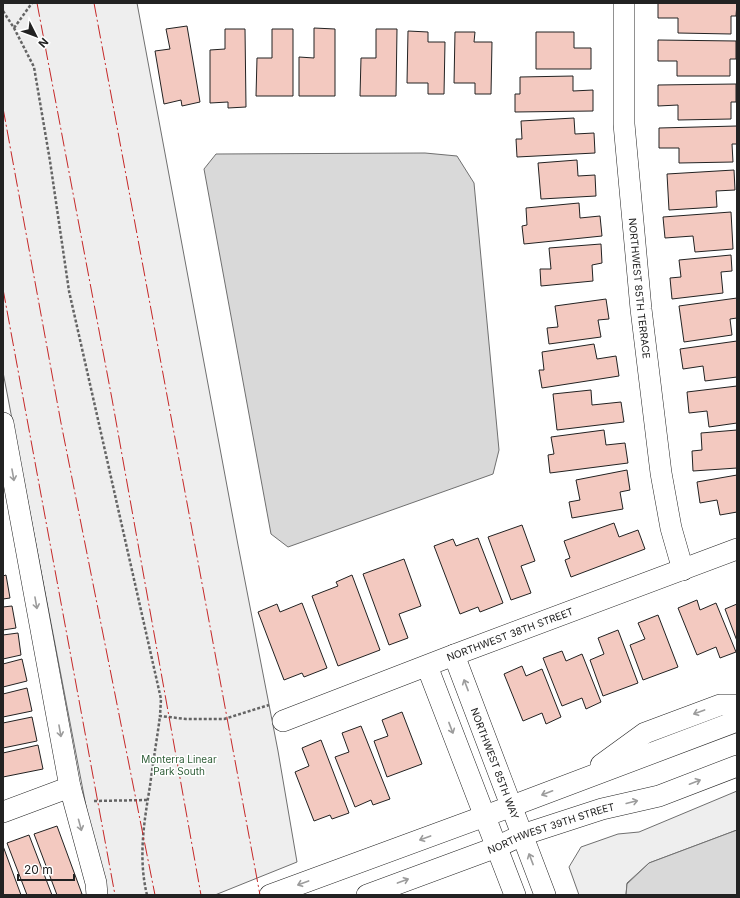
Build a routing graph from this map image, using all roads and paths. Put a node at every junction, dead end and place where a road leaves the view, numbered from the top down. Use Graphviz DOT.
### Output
graph roads {
  1 [pos="32,3"];
  2 [pos="624,3"];
  3 [pos="3,11"];
  4 [pos="14,28"];
  5 [pos="3,423"];
  6 [pos="737,550"];
  7 [pos="684,570"];
  8 [pos="454,655"];
  9 [pos="427,666"];
  10 [pos="270,705"];
  11 [pos="737,705"];
  12 [pos="160,716"];
  13 [pos="283,721"];
  14 [pos="737,721"];
  15 [pos="737,766"];
  16 [pos="583,779"];
  17 [pos="70,788"];
  18 [pos="148,800"];
  19 [pos="93,801"];
  20 [pos="512,806"];
  21 [pos="3,812"];
  22 [pos="485,816"];
  23 [pos="522,835"];
  24 [pos="497,846"];
  25 [pos="97,895"];
  26 [pos="147,895"];
  27 [pos="270,895"];
  28 [pos="367,895"];
  29 [pos="514,895"];
  30 [pos="545,895"];
  1 -- 4 [label="path"];
  2 -- 7 [label="street, NORTHWEST 85TH TERRACE"];
  3 -- 4 [label="path"];
  4 -- 12 [label="path"];
  5 -- 17 [label="street, one-way"];
  6 -- 7 [label="street, NORTHWEST 38TH STREET"];
  7 -- 8 [label="street, NORTHWEST 38TH STREET"];
  8 -- 9 [label="street, NORTHWEST 38TH STREET"];
  20 -- 8 [label="street, NORTHWEST 85TH WAY, one-way"];
  9 -- 13 [label="street, NORTHWEST 38TH STREET"];
  9 -- 22 [label="street, one-way"];
  10 -- 12 [label="path"];
  11 -- 16 [label="street, one-way"];
  12 -- 18 [label="path"];
  14 -- 16 [label="street"];
  23 -- 15 [label="street, NORTHWEST 39TH STREET, one-way"];
  16 -- 20 [label="street, one-way"];
  17 -- 21 [label="street"];
  17 -- 25 [label="street, one-way"];
  18 -- 19 [label="path"];
  18 -- 26 [label="path"];
  20 -- 22 [label="street"];
  20 -- 23 [label="street, NORTHWEST 85TH WAY"];
  22 -- 24 [label="street"];
  22 -- 27 [label="street, one-way"];
  23 -- 24 [label="street, NORTHWEST 39TH STREET"];
  30 -- 23 [label="street, NORTHWEST 85TH WAY, one-way"];
  28 -- 24 [label="street, NORTHWEST 39TH STREET, one-way"];
  24 -- 29 [label="street"];
}
